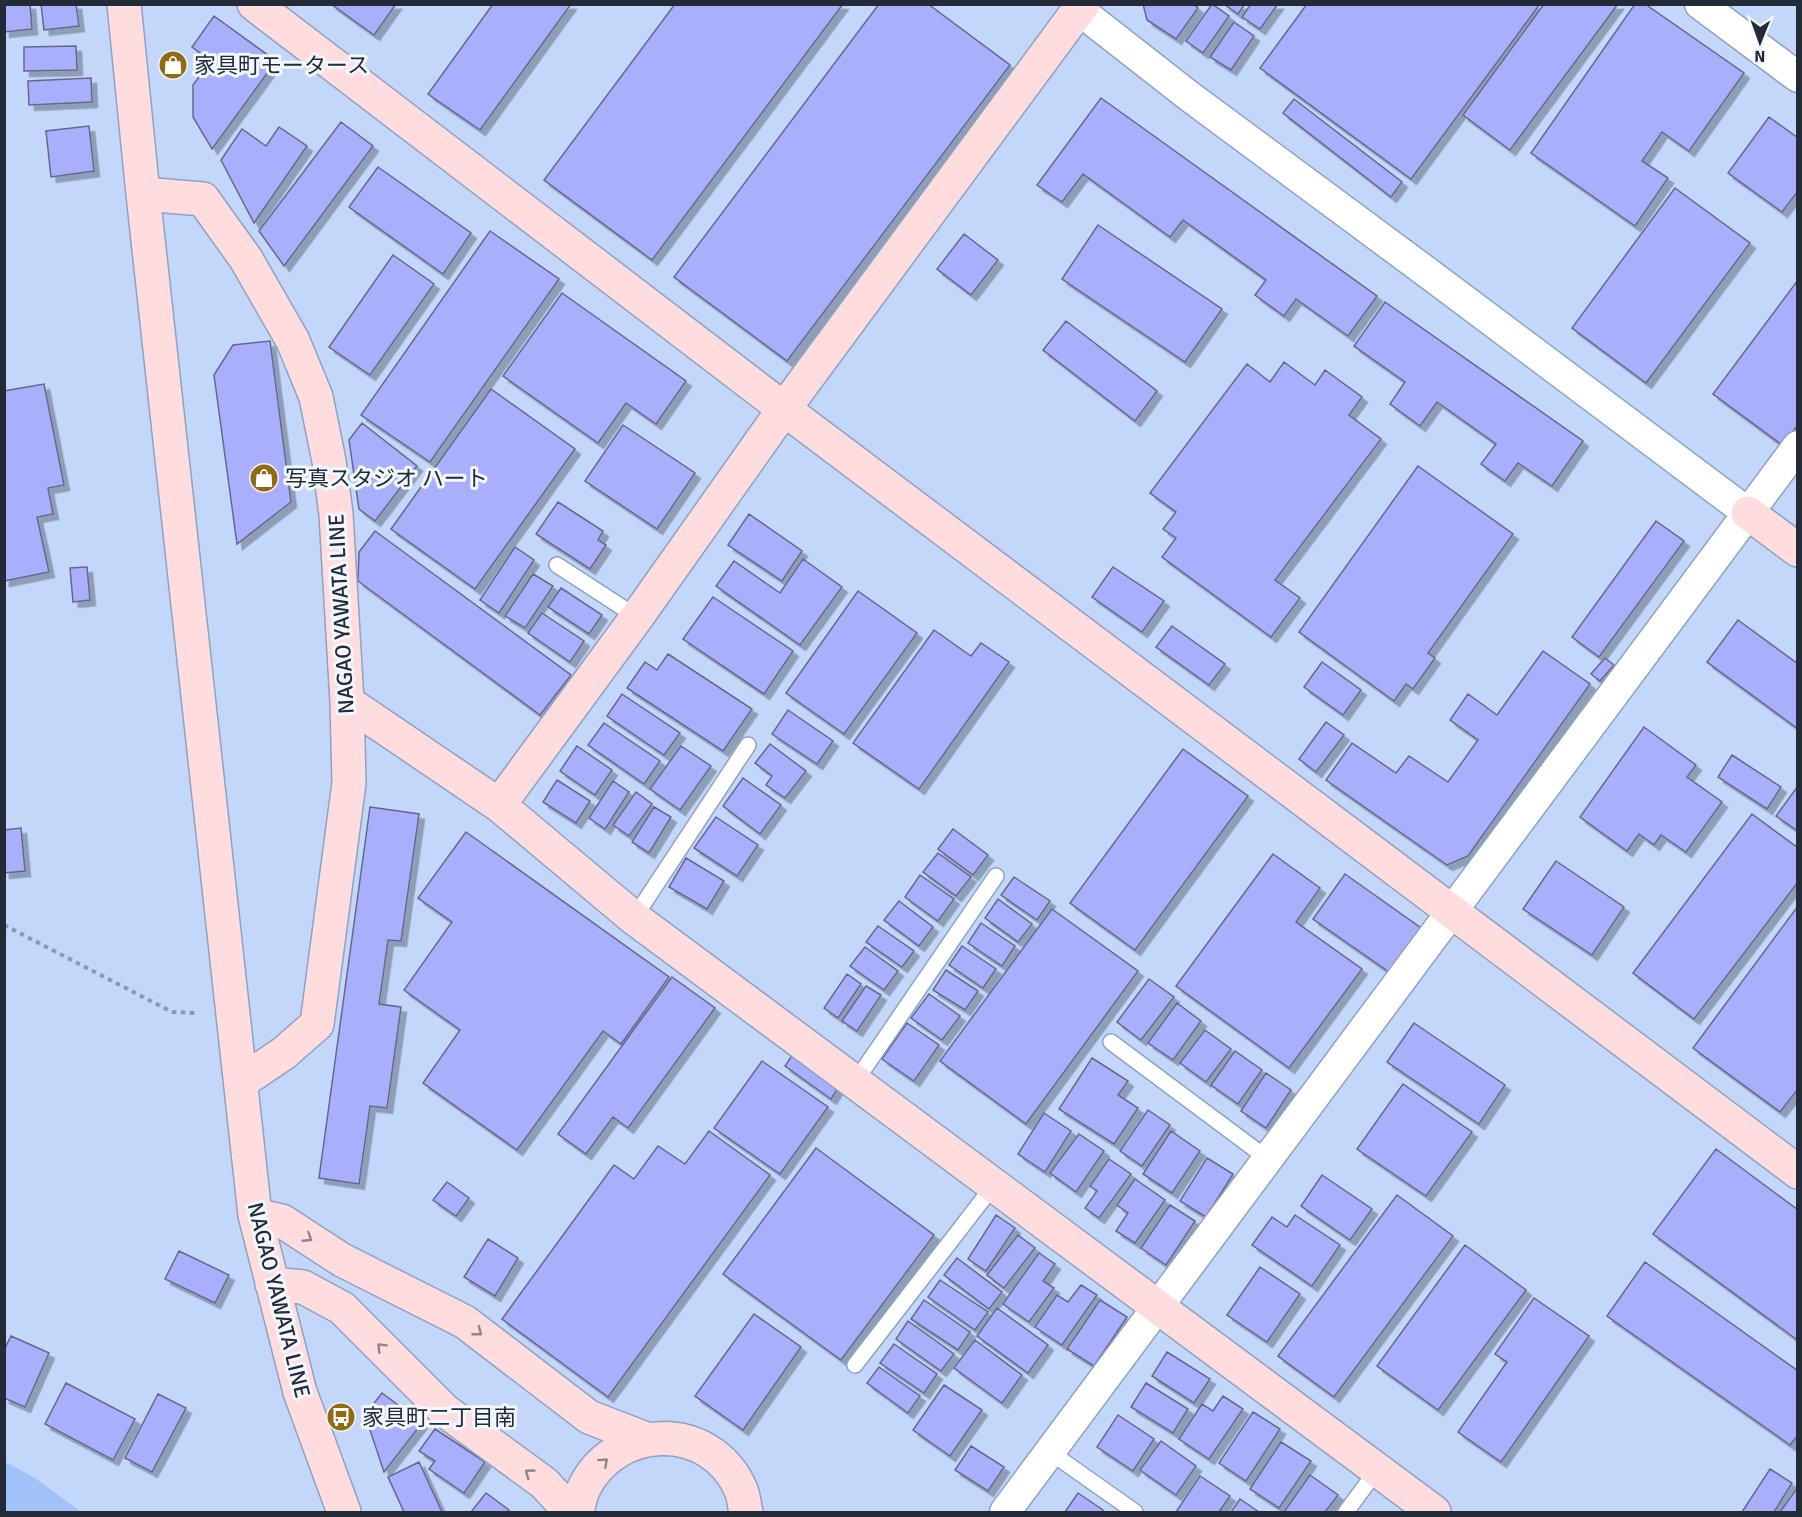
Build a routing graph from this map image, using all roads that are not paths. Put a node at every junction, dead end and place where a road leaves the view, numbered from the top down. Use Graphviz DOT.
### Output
graph roads {
  1 [pos="124,4"];
  2 [pos="254,4"];
  3 [pos="1700,4"];
  4 [pos="1078,6"];
  5 [pos="1797,77"];
  6 [pos="143,194"];
  7 [pos="783,409"];
  8 [pos="1797,446"];
  9 [pos="1748,513"];
  10 [pos="1797,550"];
  11 [pos="557,565"];
  12 [pos="637,618"];
  13 [pos="347,702"];
  14 [pos="748,745"];
  15 [pos="499,805"];
  16 [pos="996,876"];
  17 [pos="1451,912"];
  18 [pos="634,918"];
  19 [pos="1111,1042"];
  20 [pos="241,1082"];
  21 [pos="855,1082"];
  22 [pos="1268,1159"];
  23 [pos="1797,1172"];
  24 [pos="994,1185"];
  25 [pos="255,1215"];
  26 [pos="272,1284"];
  27 [pos="1158,1307"];
  28 [pos="855,1365"];
  29 [pos="646,1439"];
  30 [pos="1050,1452"];
  31 [pos="1377,1470"];
  32 [pos="344,1512"];
  33 [pos="571,1512"];
  34 [pos="577,1512"];
  35 [pos="746,1512"];
  36 [pos="1005,1512"];
  37 [pos="1135,1512"];
  38 [pos="1346,1512"];
  39 [pos="1434,1512"];
  1 -- 6 [label="street, NAGAO YAWATA LINE"];
  2 -- 7 [label="street"];
  3 -- 5 [label="street"];
  4 -- 7 [label="street"];
  4 -- 9 [label="street"];
  6 -- 13 [label="street, NAGAO YAWATA LINE"];
  6 -- 20 [label="street, NAGAO YAWATA LINE"];
  7 -- 12 [label="street"];
  7 -- 17 [label="street"];
  8 -- 9 [label="street"];
  9 -- 10 [label="street"];
  9 -- 17 [label="street"];
  11 -- 12 [label="lane"];
  12 -- 15 [label="street"];
  13 -- 15 [label="street"];
  13 -- 20 [label="street, NAGAO YAWATA LINE"];
  14 -- 18 [label="lane"];
  15 -- 18 [label="street"];
  16 -- 21 [label="lane"];
  17 -- 22 [label="street"];
  17 -- 23 [label="street"];
  18 -- 21 [label="street"];
  19 -- 22 [label="lane"];
  20 -- 25 [label="street, NAGAO YAWATA LINE"];
  21 -- 24 [label="street"];
  22 -- 27 [label="street"];
  24 -- 27 [label="street"];
  24 -- 28 [label="lane"];
  25 -- 26 [label="street, NAGAO YAWATA LINE"];
  25 -- 29 [label="street, one-way"];
  26 -- 32 [label="street, NAGAO YAWATA LINE"];
  33 -- 26 [label="street, one-way"];
  27 -- 30 [label="street"];
  27 -- 31 [label="street"];
  34 -- 29 [label="street, one-way"];
  29 -- 35 [label="street"];
  30 -- 36 [label="street"];
  30 -- 37 [label="lane"];
  31 -- 38 [label="lane"];
  31 -- 39 [label="street"];
}
